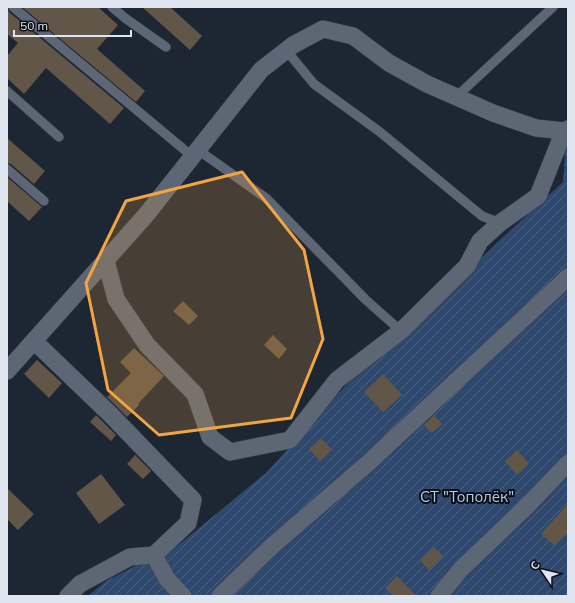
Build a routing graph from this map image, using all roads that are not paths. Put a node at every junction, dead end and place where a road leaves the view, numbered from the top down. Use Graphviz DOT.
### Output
graph roads {
  1 [pos="13,7"];
  2 [pos="112,7"];
  3 [pos="553,7"];
  4 [pos="166,47"];
  5 [pos="286,50"];
  6 [pos="7,91"];
  7 [pos="456,97"];
  8 [pos="566,130"];
  9 [pos="59,136"];
  10 [pos="196,153"];
  11 [pos="7,169"];
  12 [pos="44,201"];
  13 [pos="500,223"];
  14 [pos="106,261"];
  15 [pos="568,277"];
  16 [pos="401,331"];
  17 [pos="34,341"];
  18 [pos="7,372"];
  19 [pos="568,463"];
  20 [pos="154,555"];
  21 [pos="68,596"];
  22 [pos="183,596"];
  23 [pos="220,596"];
  24 [pos="439,596"];
  1 -- 10 [label="lane"];
  2 -- 4 [label="lane"];
  3 -- 7 [label="lane"];
  5 -- 7 [label="street"];
  5 -- 10 [label="street"];
  5 -- 13 [label="lane"];
  6 -- 9 [label="lane"];
  7 -- 8 [label="street"];
  8 -- 13 [label="street"];
  10 -- 14 [label="street"];
  10 -- 16 [label="lane"];
  11 -- 12 [label="lane"];
  13 -- 16 [label="street"];
  14 -- 16 [label="street"];
  14 -- 17 [label="street"];
  15 -- 23 [label="street"];
  17 -- 18 [label="street"];
  17 -- 20 [label="street"];
  19 -- 24 [label="street"];
  20 -- 21 [label="street"];
  20 -- 22 [label="street"];
}
